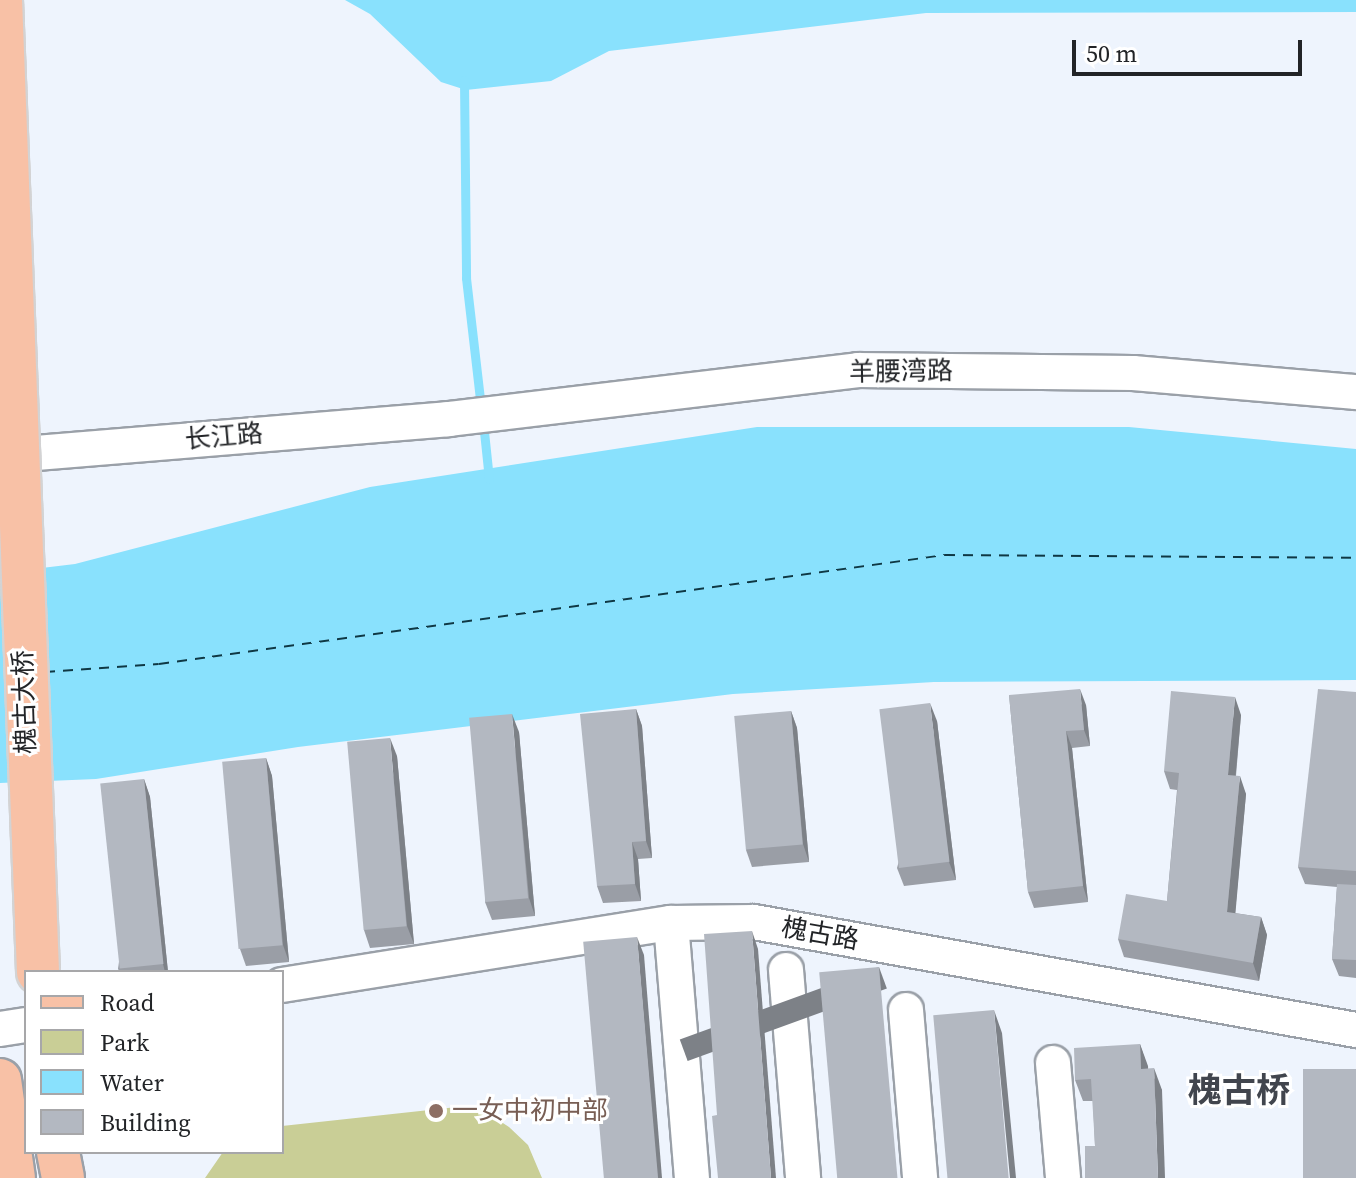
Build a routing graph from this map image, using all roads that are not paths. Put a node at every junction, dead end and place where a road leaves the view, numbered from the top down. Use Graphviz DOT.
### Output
graph roads {
  1 [pos="1,0"];
  2 [pos="1356,392"];
  3 [pos="448,419"];
  4 [pos="0,456"];
  5 [pos="671,923"];
  6 [pos="38,970"];
  7 [pos="786,970"];
  8 [pos="284,985"];
  9 [pos="906,1010"];
  10 [pos="24,1025"];
  11 [pos="0,1029"];
  12 [pos="1356,1030"];
  13 [pos="1053,1063"];
  14 [pos="0,1080"];
  15 [pos="58,1154"];
  16 [pos="14,1178"];
  17 [pos="63,1178"];
  18 [pos="692,1178"];
  19 [pos="803,1178"];
  20 [pos="920,1178"];
  21 [pos="1063,1178"];
  1 -- 6 [label="main road, 槐古大桥, bridge"];
  2 -- 3 [label="street, 羊腰湾路"];
  3 -- 4 [label="street, 长江路"];
  5 -- 8 [label="street, 槐古路"];
  5 -- 12 [label="street, 槐古路"];
  5 -- 18 [label="street"];
  7 -- 19 [label="street"];
  9 -- 20 [label="street"];
  10 -- 11 [label="street"];
  13 -- 21 [label="street"];
  14 -- 16 [label="main road"];
  15 -- 17 [label="main road"];
}
